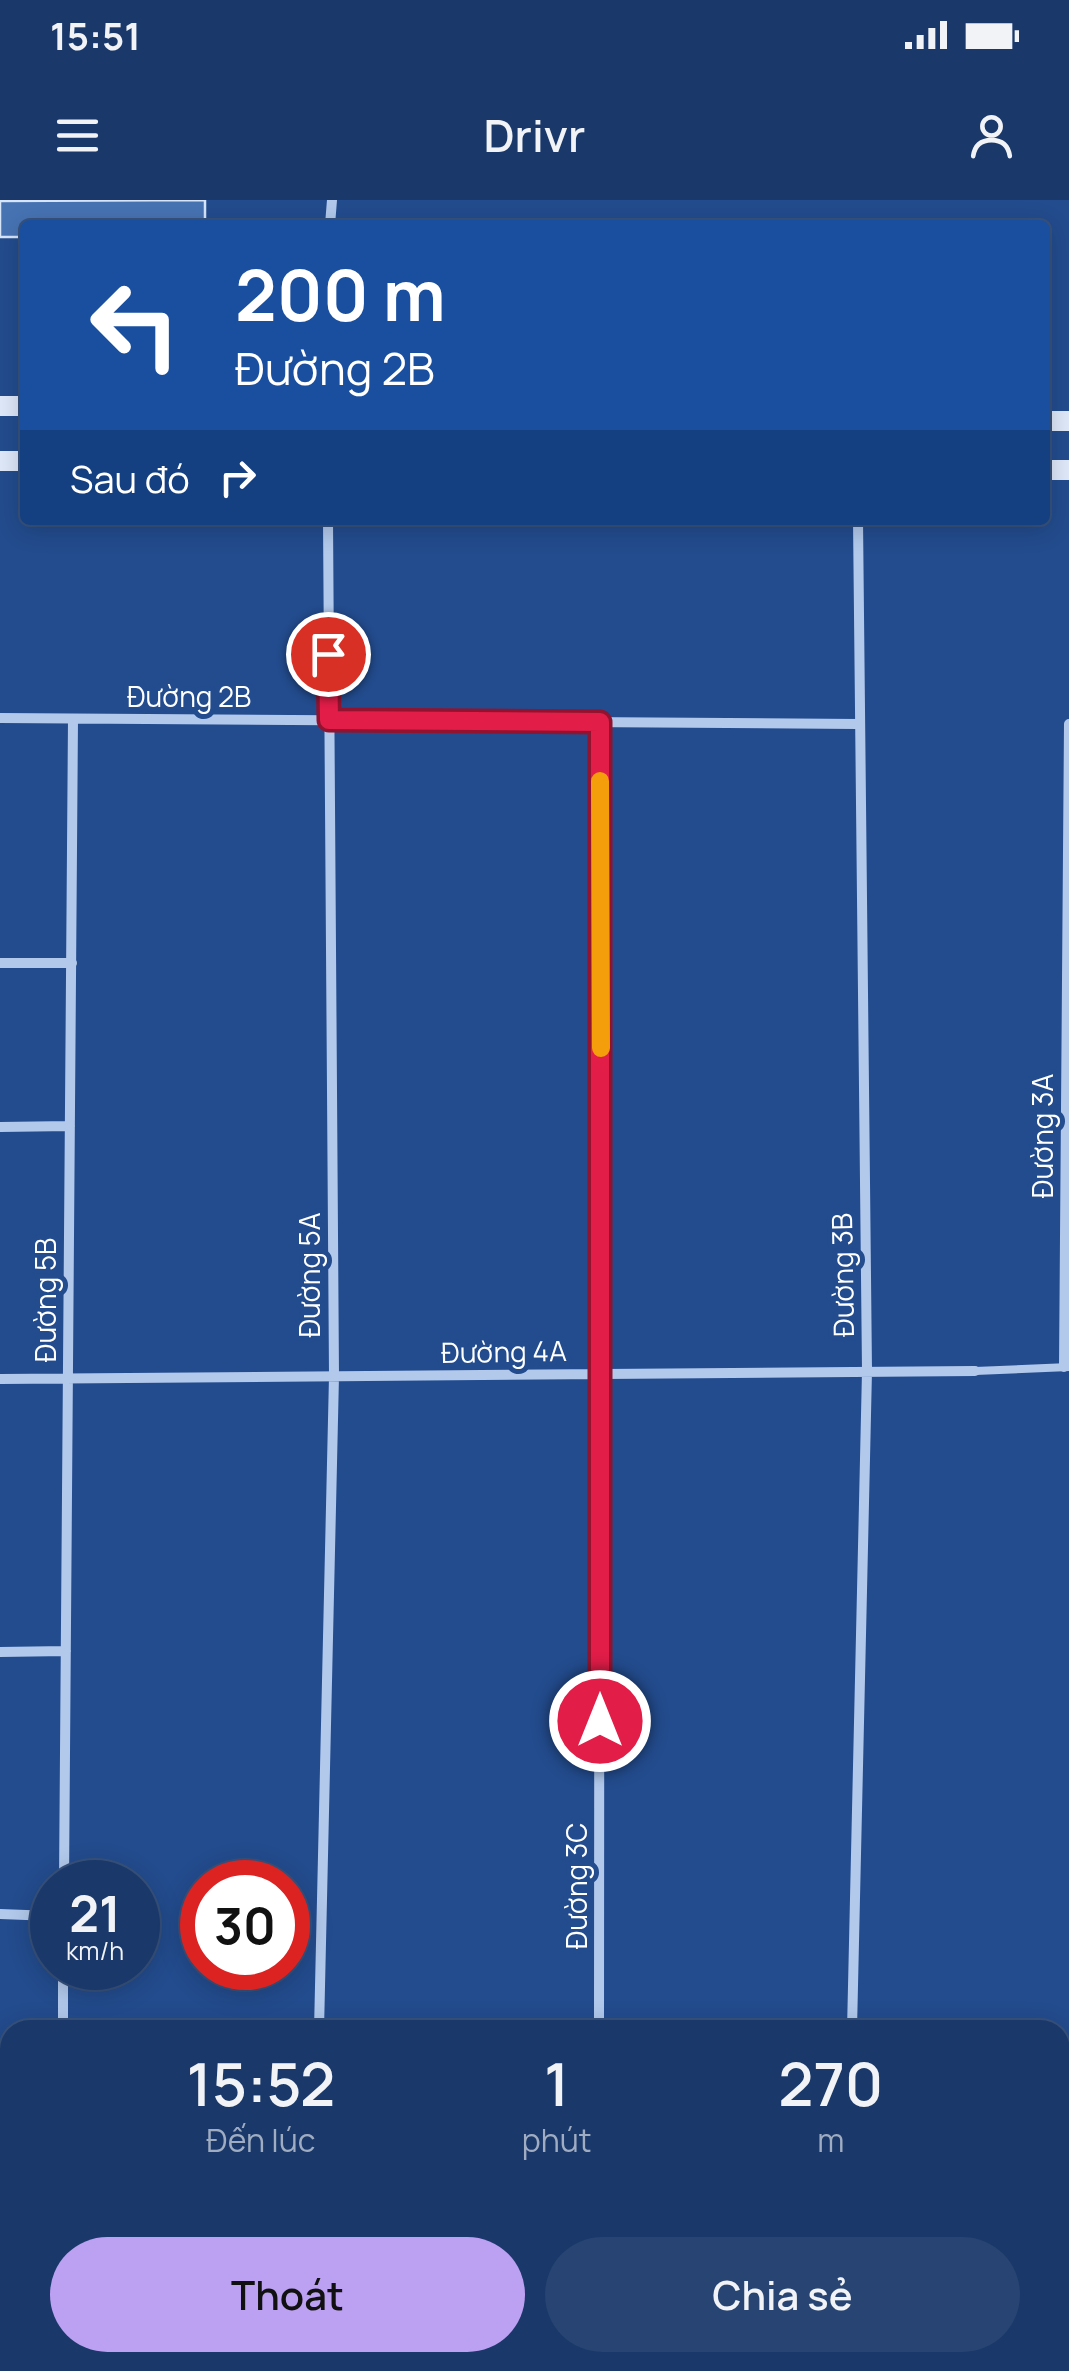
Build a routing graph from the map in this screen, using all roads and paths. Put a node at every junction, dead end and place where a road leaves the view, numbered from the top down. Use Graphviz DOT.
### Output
graph roads {
  1 [pos="328,525"];
  2 [pos="858,525"];
  3 [pos="0,718"];
  4 [pos="73,719"];
  5 [pos="329,720"];
  6 [pos="600,722"];
  7 [pos="858,724"];
  8 [pos="1069,728"];
  9 [pos="0,963"];
  10 [pos="72,964"];
  11 [pos="0,1126"];
  12 [pos="70,1126"];
  13 [pos="1067,1367"];
  14 [pos="975,1370"];
  15 [pos="867,1371"];
  16 [pos="602,1374"];
  17 [pos="334,1376"];
  18 [pos="68,1378"];
  19 [pos="0,1379"];
  20 [pos="66,1651"];
  21 [pos="0,1652"];
  22 [pos="64,1860"];
  23 [pos="0,1914"];
  24 [pos="30,1915"];
  25 [pos="63,1990"];
  26 [pos="62,2020"];
  27 [pos="319,2020"];
  28 [pos="599,2020"];
  29 [pos="852,2020"];
  1 -- 5 [label="street, Đường 5A"];
  2 -- 7 [label="street, Đường 3B"];
  3 -- 4 [label="street, Đường 2B"];
  4 -- 5 [label="street, Đường 2B"];
  4 -- 10 [label="street, Đường 5B"];
  5 -- 6 [label="street, Đường 2B"];
  5 -- 17 [label="street, Đường 5A"];
  6 -- 7 [label="street, Đường 2B"];
  6 -- 16 [label="street, Đường 3C"];
  7 -- 15 [label="street, Đường 3B"];
  8 -- 13 [label="street, Đường 3A"];
  9 -- 10 [label="street"];
  10 -- 12 [label="street, Đường 5B"];
  11 -- 12 [label="street"];
  12 -- 18 [label="street, Đường 5B"];
  13 -- 14 [label="lane, Đường 4A"];
  14 -- 15 [label="street, Đường 4A"];
  15 -- 16 [label="street, Đường 4A"];
  15 -- 29 [label="street, Đường 3B"];
  16 -- 17 [label="street, Đường 4A"];
  16 -- 28 [label="street, Đường 3C"];
  17 -- 18 [label="street, Đường 4A"];
  17 -- 27 [label="street, Đường 5A"];
  18 -- 19 [label="street, Đường 4A"];
  18 -- 20 [label="street, Đường 5B"];
  20 -- 21 [label="street"];
  20 -- 22 [label="street, Đường 5B"];
  23 -- 24 [label="street"];
  25 -- 26 [label="street"];
}
